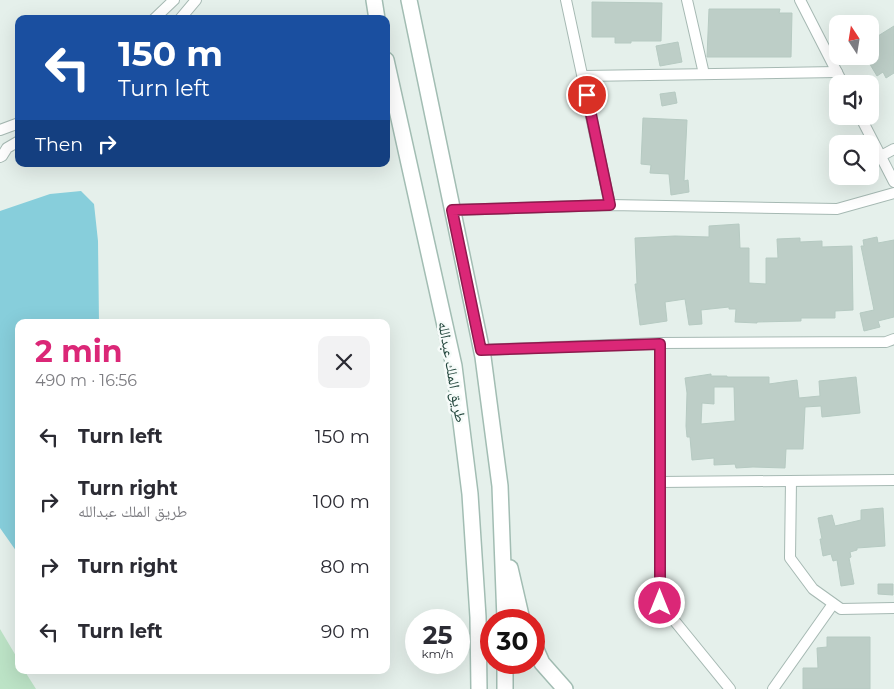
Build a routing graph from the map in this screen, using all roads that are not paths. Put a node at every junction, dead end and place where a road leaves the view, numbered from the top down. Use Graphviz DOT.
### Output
graph roads {
  1 [pos="174,0"];
  2 [pos="196,0"];
  3 [pos="374,0"];
  4 [pos="409,0"];
  5 [pos="566,0"];
  6 [pos="687,0"];
  7 [pos="800,0"];
  8 [pos="158,15"];
  9 [pos="183,15"];
  10 [pos="377,15"];
  11 [pos="837,72"];
  12 [pos="704,74"];
  13 [pos="838,75"];
  14 [pos="583,76"];
  15 [pos="390,78"];
  16 [pos="15,124"];
  17 [pos="865,125"];
  18 [pos="0,130"];
  19 [pos="0,135"];
  20 [pos="15,143"];
  21 [pos="7,148"];
  22 [pos="894,149"];
  23 [pos="881,156"];
  24 [pos="0,157"];
  25 [pos="894,182"];
  26 [pos="894,193"];
  27 [pos="610,205"];
  28 [pos="452,210"];
  29 [pos="894,339"];
  30 [pos="660,344"];
  31 [pos="481,350"];
  32 [pos="894,480"];
  33 [pos="791,481"];
  34 [pos="660,482"];
  35 [pos="502,532"];
  36 [pos="833,604"];
  37 [pos="894,608"];
  38 [pos="505,609"];
  39 [pos="520,609"];
  40 [pos="545,666"];
  41 [pos="505,674"];
  42 [pos="478,689"];
  43 [pos="505,689"];
  44 [pos="565,689"];
  45 [pos="730,689"];
  46 [pos="774,689"];
  1 -- 8 [label="street"];
  2 -- 9 [label="street"];
  3 -- 10 [label="street"];
  4 -- 28 [label="street, طريق الملك عبدالله"];
  5 -- 14 [label="street"];
  6 -- 12 [label="street"];
  7 -- 11 [label="street"];
  11 -- 12 [label="street"];
  11 -- 13 [label="street"];
  12 -- 14 [label="street"];
  14 -- 27 [label="street"];
  15 -- 42 [label="street, طريق الملك عبدالله"];
  16 -- 18 [label="street"];
  17 -- 23 [label="street"];
  19 -- 21 [label="street"];
  20 -- 21 [label="street"];
  21 -- 24 [label="street"];
  22 -- 23 [label="street"];
  23 -- 25 [label="street"];
  26 -- 27 [label="street"];
  27 -- 28 [label="street"];
  28 -- 31 [label="street, طريق الملك عبدالله"];
  29 -- 30 [label="street"];
  30 -- 31 [label="street"];
  30 -- 34 [label="street"];
  31 -- 35 [label="street, طريق الملك عبدالله"];
  32 -- 33 [label="street"];
  33 -- 34 [label="street"];
  33 -- 36 [label="street"];
  34 -- 45 [label="street"];
  35 -- 38 [label="street, طريق الملك عبدالله"];
  35 -- 39 [label="street"];
  36 -- 37 [label="street"];
  36 -- 46 [label="street"];
  40 -- 44 [label="street"];
  41 -- 43 [label="street"];
}
